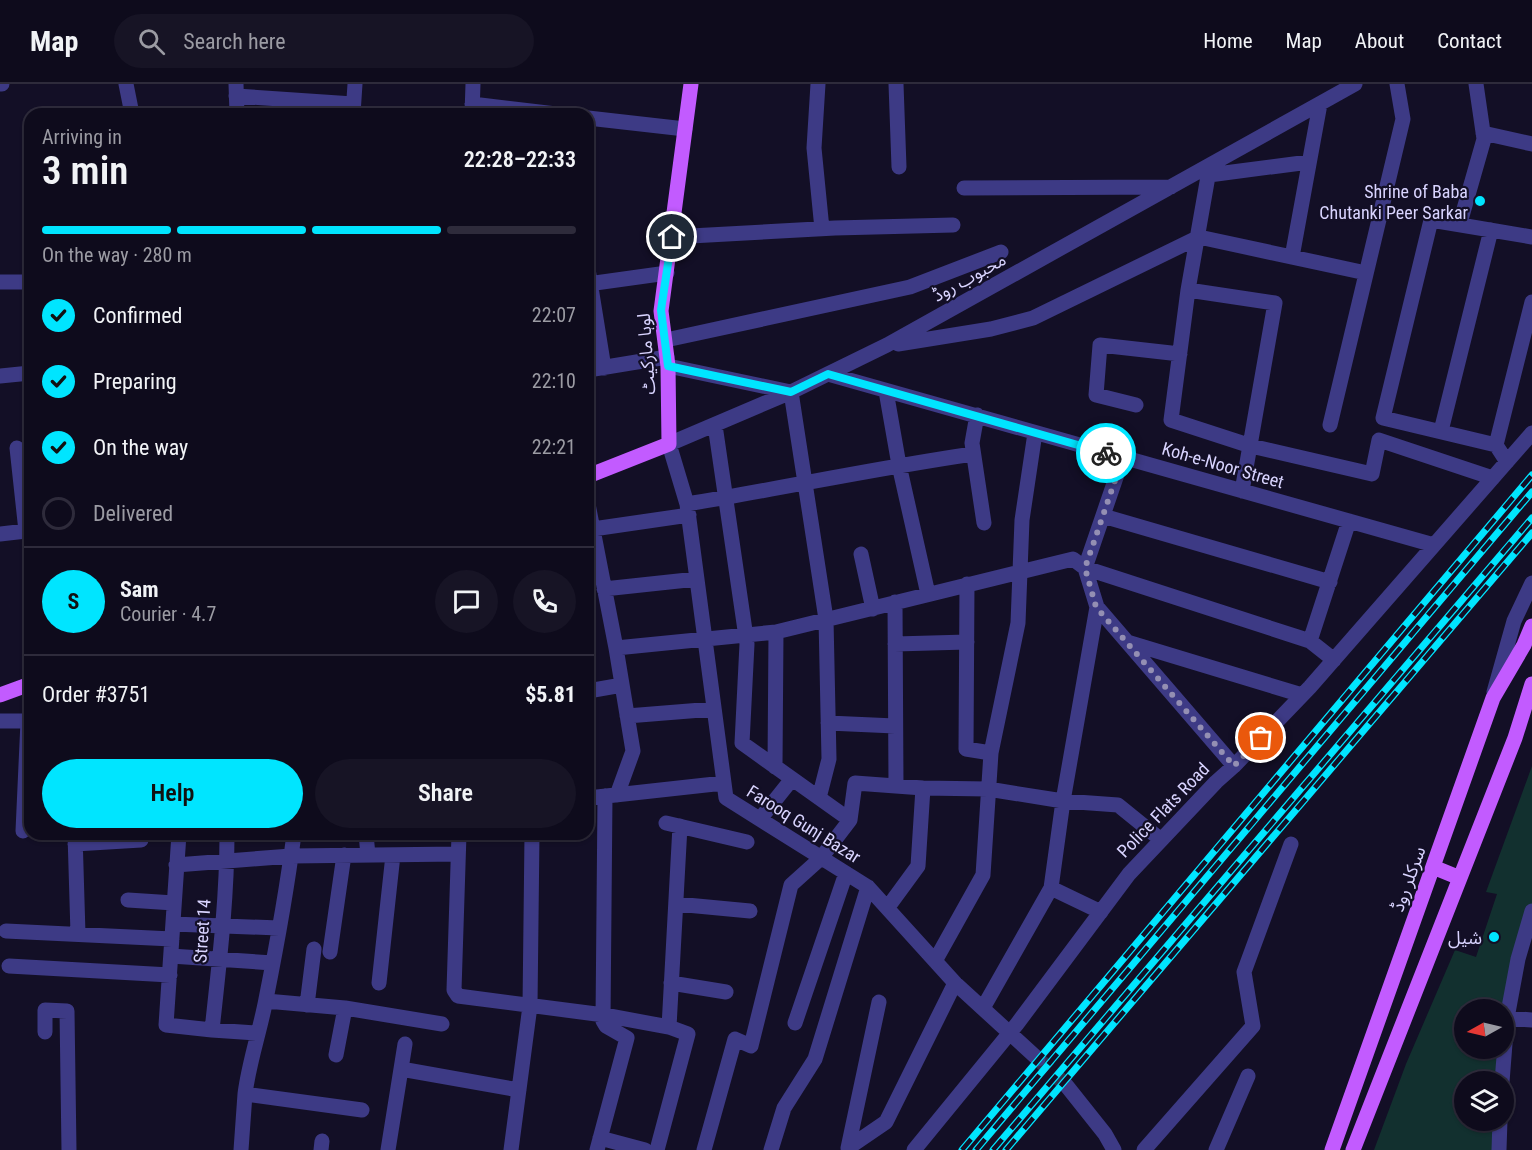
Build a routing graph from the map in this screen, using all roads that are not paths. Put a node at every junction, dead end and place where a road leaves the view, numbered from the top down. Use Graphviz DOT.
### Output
graph roads {
  1 [pos="126,84"];
  2 [pos="355,84"];
  3 [pos="473,84"];
  4 [pos="691,84"];
  5 [pos="818,84"];
  6 [pos="896,84"];
  7 [pos="1355,84"];
  8 [pos="1397,84"];
  9 [pos="1476,84"];
  10 [pos="236,90"];
  11 [pos="1320,104"];
  12 [pos="131,108"];
  13 [pos="237,108"];
  14 [pos="347,108"];
  15 [pos="353,108"];
  16 [pos="472,108"];
  17 [pos="594,119"];
  18 [pos="685,129"];
  19 [pos="1483,133"];
  20 [pos="1532,144"];
  21 [pos="1309,162"];
  22 [pos="899,167"];
  23 [pos="1209,170"];
  24 [pos="1172,187"];
  25 [pos="964,188"];
  26 [pos="1462,216"];
  27 [pos="953,225"];
  28 [pos="822,229"];
  29 [pos="1491,230"];
  30 [pos="672,237"];
  31 [pos="1199,237"];
  32 [pos="1532,237"];
  33 [pos="1001,252"];
  34 [pos="1292,257"];
  35 [pos="667,273"];
  36 [pos="1366,273"];
  37 [pos="594,279"];
  38 [pos="0,282"];
  39 [pos="24,282"];
  40 [pos="1188,290"];
  41 [pos="1532,302"];
  42 [pos="594,309"];
  43 [pos="666,340"];
  44 [pos="886,345"];
  45 [pos="1180,354"];
  46 [pos="668,361"];
  47 [pos="604,368"];
  48 [pos="594,369"];
  49 [pos="24,374"];
  50 [pos="828,374"];
  51 [pos="0,376"];
  52 [pos="886,391"];
  53 [pos="791,392"];
  54 [pos="1136,405"];
  55 [pos="977,416"];
  56 [pos="715,425"];
  57 [pos="1330,425"];
  58 [pos="1441,431"];
  59 [pos="1035,433"];
  60 [pos="1532,433"];
  61 [pos="669,444"];
  62 [pos="1496,445"];
  63 [pos="1251,446"];
  64 [pos="17,448"];
  65 [pos="973,454"];
  66 [pos="1123,457"];
  67 [pos="1507,462"];
  68 [pos="899,465"];
  69 [pos="594,474"];
  70 [pos="1493,478"];
  71 [pos="805,484"];
  72 [pos="1242,491"];
  73 [pos="726,497"];
  74 [pos="688,509"];
  75 [pos="24,513"];
  76 [pos="1103,516"];
  77 [pos="1349,521"];
  78 [pos="984,523"];
  79 [pos="594,529"];
  80 [pos="24,531"];
  81 [pos="0,534"];
  82 [pos="594,534"];
  83 [pos="1434,545"];
  84 [pos="861,554"];
  85 [pos="1085,568"];
  86 [pos="1020,571"];
  87 [pos="697,579"];
  88 [pos="1330,582"];
  89 [pos="1532,583"];
  90 [pos="967,584"];
  91 [pos="604,589"];
  92 [pos="928,594"];
  93 [pos="895,602"];
  94 [pos="1096,607"];
  95 [pos="873,609"];
  96 [pos="826,619"];
  97 [pos="1532,626"];
  98 [pos="776,632"];
  99 [pos="746,635"];
  100 [pos="706,639"];
  101 [pos="1310,641"];
  102 [pos="967,642"];
  103 [pos="1127,642"];
  104 [pos="895,644"];
  105 [pos="616,648"];
  106 [pos="1334,660"];
  107 [pos="1532,684"];
  108 [pos="622,685"];
  109 [pos="24,686"];
  110 [pos="594,690"];
  111 [pos="0,695"];
  112 [pos="1302,695"];
  113 [pos="1493,698"];
  114 [pos="1532,698"];
  115 [pos="714,709"];
  116 [pos="627,716"];
  117 [pos="1522,717"];
  118 [pos="0,721"];
  119 [pos="24,721"];
  120 [pos="828,723"];
  121 [pos="896,726"];
  122 [pos="991,753"];
  123 [pos="1234,766"];
  124 [pos="775,767"];
  125 [pos="792,779"];
  126 [pos="724,783"];
  127 [pos="896,786"];
  128 [pos="923,788"];
  129 [pos="988,789"];
  130 [pos="611,796"];
  131 [pos="594,797"];
  132 [pos="819,798"];
  133 [pos="1063,801"];
  134 [pos="24,813"];
  135 [pos="760,819"];
  136 [pos="850,820"];
  137 [pos="23,831"];
  138 [pos="1160,839"];
  139 [pos="75,840"];
  140 [pos="178,840"];
  141 [pos="227,840"];
  142 [pos="293,840"];
  143 [pos="367,840"];
  144 [pos="459,840"];
  145 [pos="532,840"];
  146 [pos="747,842"];
  147 [pos="1291,844"];
  148 [pos="458,854"];
  149 [pos="344,855"];
  150 [pos="368,855"];
  151 [pos="393,855"];
  152 [pos="291,856"];
  153 [pos="821,858"];
  154 [pos="227,861"];
  155 [pos="176,865"];
  156 [pos="1434,867"];
  157 [pos="846,873"];
  158 [pos="1461,878"];
  159 [pos="868,887"];
  160 [pos="1051,888"];
  161 [pos="128,900"];
  162 [pos="174,903"];
  163 [pos="676,904"];
  164 [pos="888,908"];
  165 [pos="750,911"];
  166 [pos="1532,911"];
  167 [pos="1101,912"];
  168 [pos="222,926"];
  169 [pos="279,928"];
  170 [pos="6,931"];
  171 [pos="172,932"];
  172 [pos="78,934"];
  173 [pos="314,949"];
  174 [pos="330,952"];
  175 [pos="171,956"];
  176 [pos="219,959"];
  177 [pos="935,961"];
  178 [pos="273,963"];
  179 [pos="9,966"];
  180 [pos="170,975"];
  181 [pos="380,983"];
  182 [pos="671,983"];
  183 [pos="955,983"];
  184 [pos="726,992"];
  185 [pos="1511,999"];
  186 [pos="266,1001"];
  187 [pos="879,1002"];
  188 [pos="307,1005"];
  189 [pos="530,1006"];
  190 [pos="345,1008"];
  191 [pos="982,1008"];
  192 [pos="604,1015"];
  193 [pos="1514,1019"];
  194 [pos="1532,1020"];
  195 [pos="795,1023"];
  196 [pos="442,1024"];
  197 [pos="669,1028"];
  198 [pos="212,1030"];
  199 [pos="45,1032"];
  200 [pos="257,1033"];
  201 [pos="1010,1033"];
  202 [pos="405,1044"];
  203 [pos="336,1055"];
  204 [pos="1038,1059"];
  205 [pos="401,1069"];
  206 [pos="1248,1076"];
  207 [pos="1066,1085"];
  208 [pos="519,1090"];
  209 [pos="245,1094"];
  210 [pos="362,1110"];
  211 [pos="1500,1131"];
  212 [pos="598,1144"];
  213 [pos="392,1149"];
  214 [pos="69,1150"];
  215 [pos="241,1150"];
  216 [pos="511,1150"];
  217 [pos="645,1150"];
  218 [pos="657,1150"];
  219 [pos="704,1150"];
  220 [pos="771,1150"];
  221 [pos="914,1150"];
  222 [pos="1114,1150"];
  223 [pos="1144,1150"];
  224 [pos="1216,1150"];
  225 [pos="1332,1150"];
  226 [pos="1353,1150"];
  227 [pos="1499,1150"];
  1 -- 12 [label="street"];
  2 -- 15 [label="street"];
  3 -- 16 [label="street"];
  4 -- 18 [label="main road, لوہا مارکیٹ"];
  5 -- 28 [label="street"];
  6 -- 22 [label="street"];
  7 -- 11 [label="street, محبوب روڈ"];
  8 -- 36 [label="street"];
  9 -- 19 [label="street"];
  10 -- 13 [label="street"];
  10 -- 14 [label="street"];
  11 -- 21 [label="street"];
  11 -- 23 [label="street, محبوب روڈ"];
  17 -- 18 [label="street"];
  18 -- 30 [label="main road, لوہا مارکیٹ"];
  19 -- 20 [label="street"];
  19 -- 26 [label="street"];
  21 -- 23 [label="street"];
  21 -- 34 [label="street"];
  23 -- 24 [label="street, محبوب روڈ"];
  23 -- 31 [label="street"];
  24 -- 25 [label="street"];
  24 -- 44 [label="street, محبوب روڈ"];
  27 -- 28 [label="street"];
  28 -- 30 [label="street"];
  29 -- 32 [label="street"];
  29 -- 58 [label="street"];
  29 -- 58 [label="street"];
  30 -- 35 [label="main road, لوہا مارکیٹ"];
  31 -- 34 [label="street"];
  31 -- 40 [label="street"];
  31 -- 44 [label="street"];
  33 -- 43 [label="street"];
  34 -- 36 [label="street"];
  35 -- 37 [label="street"];
  35 -- 43 [label="main road, لوہا مارکیٹ"];
  36 -- 57 [label="street"];
  38 -- 39 [label="street"];
  40 -- 45 [label="street"];
  40 -- 63 [label="street"];
  41 -- 62 [label="street"];
  42 -- 47 [label="street"];
  43 -- 46 [label="main road, لوہا مارکیٹ"];
  44 -- 50 [label="street, محبوب روڈ"];
  45 -- 54 [label="street"];
  45 -- 63 [label="street"];
  46 -- 47 [label="street"];
  46 -- 53 [label="street"];
  46 -- 61 [label="main road, لوہا مارکیٹ"];
  47 -- 48 [label="street"];
  49 -- 51 [label="street"];
  50 -- 52 [label="street, Koh-e-Noor Street"];
  50 -- 53 [label="street, محبوب روڈ"];
  52 -- 55 [label="street, Koh-e-Noor Street"];
  52 -- 68 [label="street"];
  53 -- 56 [label="street, محبوب روڈ"];
  53 -- 71 [label="street"];
  55 -- 59 [label="street, Koh-e-Noor Street"];
  55 -- 65 [label="street"];
  56 -- 61 [label="street, محبوب روڈ"];
  56 -- 73 [label="street"];
  58 -- 62 [label="street"];
  59 -- 66 [label="street, Koh-e-Noor Street"];
  59 -- 86 [label="street"];
  60 -- 67 [label="street, Police Flats Road"];
  61 -- 69 [label="main road, محبوب روڈ"];
  61 -- 74 [label="street, Farooq Gunj Bazar"];
  62 -- 67 [label="street"];
  63 -- 70 [label="street"];
  63 -- 72 [label="street"];
  64 -- 75 [label="street"];
  65 -- 68 [label="street"];
  65 -- 78 [label="street"];
  66 -- 72 [label="street, Koh-e-Noor Street"];
  66 -- 76 [label="street"];
  67 -- 70 [label="street, Police Flats Road"];
  68 -- 71 [label="street"];
  68 -- 92 [label="street"];
  70 -- 83 [label="street, Police Flats Road"];
  71 -- 73 [label="street"];
  71 -- 96 [label="street"];
  72 -- 77 [label="street, Koh-e-Noor Street"];
  73 -- 74 [label="street"];
  73 -- 99 [label="street"];
  74 -- 79 [label="street"];
  74 -- 87 [label="street, Farooq Gunj Bazar"];
  76 -- 85 [label="street"];
  76 -- 88 [label="street"];
  77 -- 83 [label="street, Koh-e-Noor Street"];
  77 -- 88 [label="street"];
  80 -- 81 [label="street"];
  82 -- 91 [label="street"];
  83 -- 106 [label="street, Police Flats Road"];
  84 -- 95 [label="street"];
  85 -- 86 [label="street"];
  85 -- 94 [label="street"];
  85 -- 101 [label="street"];
  86 -- 90 [label="street"];
  86 -- 122 [label="street"];
  87 -- 91 [label="street"];
  87 -- 100 [label="street, Farooq Gunj Bazar"];
  88 -- 101 [label="street"];
  89 -- 113 [label="street"];
  90 -- 92 [label="street"];
  90 -- 102 [label="street"];
  91 -- 105 [label="street"];
  92 -- 93 [label="street"];
  93 -- 95 [label="street"];
  93 -- 104 [label="street"];
  94 -- 103 [label="street"];
  94 -- 133 [label="street"];
  95 -- 96 [label="street"];
  96 -- 98 [label="street"];
  96 -- 120 [label="street"];
  97 -- 113 [label="main road, سرکلر روڈ"];
  98 -- 99 [label="street"];
  98 -- 124 [label="street"];
  99 -- 100 [label="street"];
  99 -- 124 [label="street"];
  100 -- 105 [label="street"];
  100 -- 115 [label="street, Farooq Gunj Bazar"];
  101 -- 106 [label="street"];
  102 -- 104 [label="street"];
  102 -- 122 [label="street"];
  103 -- 112 [label="street"];
  103 -- 123 [label="street"];
  104 -- 121 [label="street"];
  105 -- 108 [label="street"];
  106 -- 112 [label="street, Police Flats Road"];
  107 -- 117 [label="main road"];
  108 -- 110 [label="street"];
  108 -- 116 [label="street"];
  109 -- 111 [label="main road"];
  112 -- 123 [label="street, Police Flats Road"];
  113 -- 156 [label="main road, سرکلر روڈ"];
  114 -- 117 [label="street"];
  115 -- 116 [label="street"];
  115 -- 126 [label="street, Farooq Gunj Bazar"];
  116 -- 130 [label="street"];
  117 -- 158 [label="main road"];
  118 -- 119 [label="street"];
  120 -- 121 [label="street"];
  120 -- 132 [label="street"];
  121 -- 127 [label="street"];
  122 -- 129 [label="street"];
  123 -- 138 [label="street, Police Flats Road"];
  124 -- 125 [label="street"];
  125 -- 132 [label="street"];
  125 -- 135 [label="street"];
  126 -- 130 [label="street"];
  126 -- 135 [label="street, Farooq Gunj Bazar"];
  127 -- 128 [label="street"];
  127 -- 136 [label="street"];
  128 -- 129 [label="street"];
  128 -- 164 [label="street"];
  129 -- 133 [label="street"];
  129 -- 177 [label="street"];
  130 -- 131 [label="street"];
  130 -- 192 [label="street"];
  132 -- 136 [label="street"];
  133 -- 138 [label="street"];
  133 -- 160 [label="street"];
  134 -- 137 [label="street"];
  135 -- 153 [label="street, Farooq Gunj Bazar"];
  136 -- 153 [label="street"];
  138 -- 167 [label="street, Police Flats Road"];
  139 -- 172 [label="street"];
  140 -- 155 [label="street"];
  141 -- 154 [label="street, Street 14"];
  142 -- 152 [label="street"];
  143 -- 150 [label="street"];
  144 -- 148 [label="street"];
  145 -- 189 [label="street"];
  146 -- 163 [label="street"];
  147 -- 223 [label="street"];
  148 -- 151 [label="street"];
  148 -- 189 [label="street"];
  149 -- 150 [label="street"];
  149 -- 152 [label="street"];
  149 -- 174 [label="street"];
  150 -- 151 [label="street"];
  151 -- 181 [label="street"];
  152 -- 154 [label="street"];
  152 -- 169 [label="street"];
  153 -- 157 [label="street, Farooq Gunj Bazar"];
  153 -- 219 [label="street"];
  154 -- 155 [label="street"];
  154 -- 168 [label="street, Street 14"];
  155 -- 162 [label="street"];
  156 -- 158 [label="main road"];
  156 -- 225 [label="main road, سرکلر روڈ"];
  157 -- 159 [label="street, Farooq Gunj Bazar"];
  157 -- 195 [label="street"];
  158 -- 226 [label="main road"];
  159 -- 164 [label="street, Farooq Gunj Bazar"];
  159 -- 220 [label="street"];
  160 -- 167 [label="street"];
  160 -- 191 [label="street"];
  161 -- 162 [label="street"];
  162 -- 171 [label="street"];
  163 -- 165 [label="street"];
  163 -- 182 [label="street"];
  164 -- 177 [label="street, Farooq Gunj Bazar"];
  166 -- 185 [label="street"];
  167 -- 201 [label="street, Police Flats Road"];
  168 -- 169 [label="street"];
  168 -- 171 [label="street"];
  168 -- 176 [label="street, Street 14"];
  169 -- 178 [label="street"];
  170 -- 172 [label="street"];
  171 -- 172 [label="street"];
  171 -- 175 [label="street"];
  173 -- 188 [label="street"];
  175 -- 176 [label="street"];
  175 -- 180 [label="street"];
  176 -- 178 [label="street"];
  176 -- 198 [label="street, Street 14"];
  177 -- 183 [label="street, Farooq Gunj Bazar"];
  178 -- 186 [label="street"];
  179 -- 180 [label="street"];
  180 -- 198 [label="street"];
  182 -- 184 [label="street"];
  182 -- 197 [label="street"];
  183 -- 187 [label="street"];
  183 -- 191 [label="street, Farooq Gunj Bazar"];
  186 -- 188 [label="street"];
  186 -- 200 [label="street"];
  188 -- 190 [label="street"];
  189 -- 192 [label="street"];
  189 -- 208 [label="street"];
  190 -- 196 [label="street"];
  190 -- 203 [label="street"];
  191 -- 201 [label="street, Farooq Gunj Bazar"];
  192 -- 197 [label="street"];
  192 -- 212 [label="street"];
  193 -- 194 [label="street"];
  197 -- 218 [label="street"];
  198 -- 200 [label="street"];
  199 -- 214 [label="street"];
  200 -- 209 [label="street"];
  201 -- 204 [label="street, Farooq Gunj Bazar"];
  201 -- 221 [label="street, Police Flats Road"];
  202 -- 205 [label="street"];
  205 -- 208 [label="street"];
  205 -- 213 [label="street"];
  206 -- 224 [label="street"];
  207 -- 222 [label="street"];
  208 -- 216 [label="street"];
  209 -- 210 [label="street"];
  209 -- 215 [label="street"];
  211 -- 227 [label="street"];
  212 -- 217 [label="street"];
}
